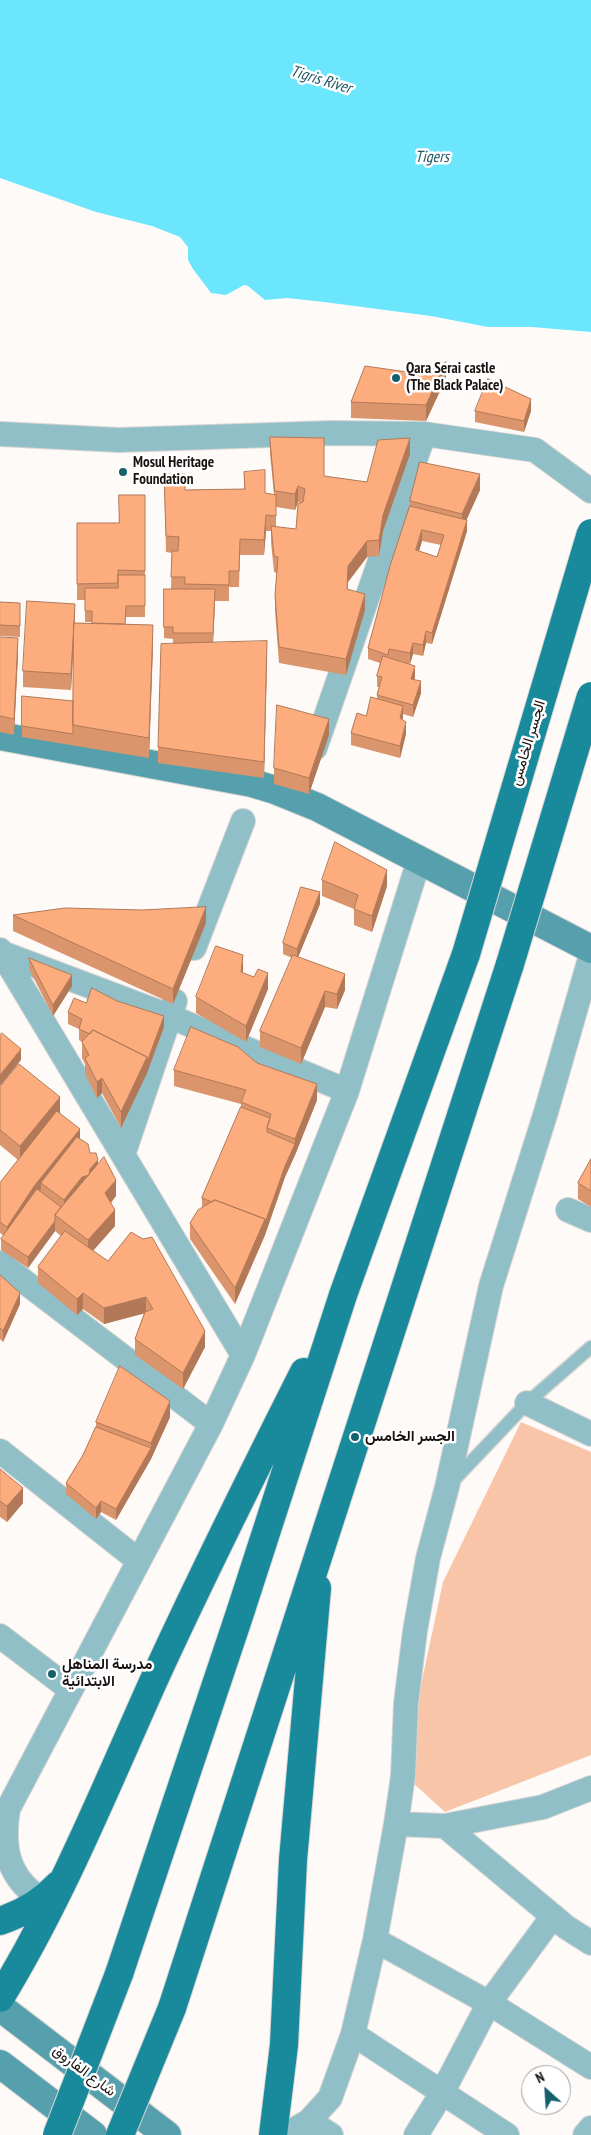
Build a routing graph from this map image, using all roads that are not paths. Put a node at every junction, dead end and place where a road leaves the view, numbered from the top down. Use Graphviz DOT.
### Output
graph roads {
  1 [pos="0,434"];
  2 [pos="424,434"];
  3 [pos="591,491"];
  4 [pos="591,533"];
  5 [pos="591,696"];
  6 [pos="0,736"];
  7 [pos="303,782"];
  8 [pos="243,822"];
  9 [pos="419,860"];
  10 [pos="591,949"];
  11 [pos="1,951"];
  12 [pos="591,955"];
  13 [pos="169,1016"];
  14 [pos="347,1091"];
  15 [pos="123,1154"];
  16 [pos="568,1210"];
  17 [pos="591,1220"];
  18 [pos="0,1263"];
  19 [pos="343,1295"];
  20 [pos="591,1346"];
  21 [pos="243,1355"];
  22 [pos="527,1403"];
  23 [pos="211,1424"];
  24 [pos="591,1434"];
  25 [pos="0,1451"];
  26 [pos="447,1487"];
  27 [pos="318,1550"];
  28 [pos="139,1561"];
  29 [pos="0,1636"];
  30 [pos="71,1690"];
  31 [pos="591,1788"];
  32 [pos="396,1824"];
  33 [pos="445,1826"];
  34 [pos="66,1876"];
  35 [pos="42,1900"];
  36 [pos="553,1916"];
  37 [pos="0,1921"];
  38 [pos="376,1940"];
  39 [pos="591,1943"];
  40 [pos="0,1998"];
  41 [pos="489,2003"];
  42 [pos="0,2007"];
  43 [pos="354,2034"];
  44 [pos="0,2064"];
  45 [pos="591,2067"];
  46 [pos="442,2093"];
  47 [pos="309,2121"];
  48 [pos="591,2128"];
  49 [pos="57,2135"];
  50 [pos="93,2135"];
  51 [pos="120,2135"];
  52 [pos="167,2135"];
  53 [pos="273,2135"];
  54 [pos="285,2135"];
  55 [pos="331,2135"];
  56 [pos="416,2135"];
  57 [pos="507,2135"];
  58 [pos="585,2135"];
  1 -- 2 [label="street"];
  2 -- 3 [label="street"];
  2 -- 7 [label="street"];
  4 -- 19 [label="main road, الجسر الخامس, bridge"];
  5 -- 27 [label="main road, bridge"];
  6 -- 7 [label="street"];
  7 -- 9 [label="street"];
  8 -- 13 [label="street"];
  9 -- 10 [label="street"];
  9 -- 14 [label="street"];
  11 -- 13 [label="street"];
  11 -- 15 [label="street"];
  12 -- 26 [label="street"];
  13 -- 14 [label="street"];
  13 -- 15 [label="street"];
  14 -- 21 [label="street"];
  15 -- 21 [label="street"];
  16 -- 17 [label="street"];
  18 -- 23 [label="street"];
  19 -- 34 [label="main road"];
  19 -- 49 [label="main road, bridge"];
  20 -- 22 [label="lane"];
  21 -- 23 [label="street"];
  22 -- 24 [label="street"];
  22 -- 26 [label="lane"];
  23 -- 28 [label="street"];
  25 -- 28 [label="street"];
  26 -- 32 [label="street"];
  27 -- 51 [label="main road, bridge"];
  27 -- 53 [label="main road"];
  28 -- 30 [label="street"];
  29 -- 30 [label="street"];
  30 -- 35 [label="street"];
  31 -- 33 [label="street"];
  32 -- 33 [label="street"];
  32 -- 38 [label="street"];
  33 -- 36 [label="street"];
  34 -- 35 [label="main road"];
  34 -- 40 [label="main road"];
  35 -- 37 [label="main road"];
  36 -- 39 [label="street"];
  36 -- 41 [label="street"];
  38 -- 41 [label="street"];
  38 -- 43 [label="street"];
  41 -- 45 [label="street"];
  41 -- 46 [label="street"];
  42 -- 52 [label="street, شارع الفاروق"];
  43 -- 46 [label="street"];
  43 -- 47 [label="street"];
  44 -- 50 [label="street"];
  46 -- 56 [label="street"];
  46 -- 57 [label="street"];
  47 -- 54 [label="street"];
  47 -- 55 [label="street"];
  48 -- 58 [label="street"];
}
